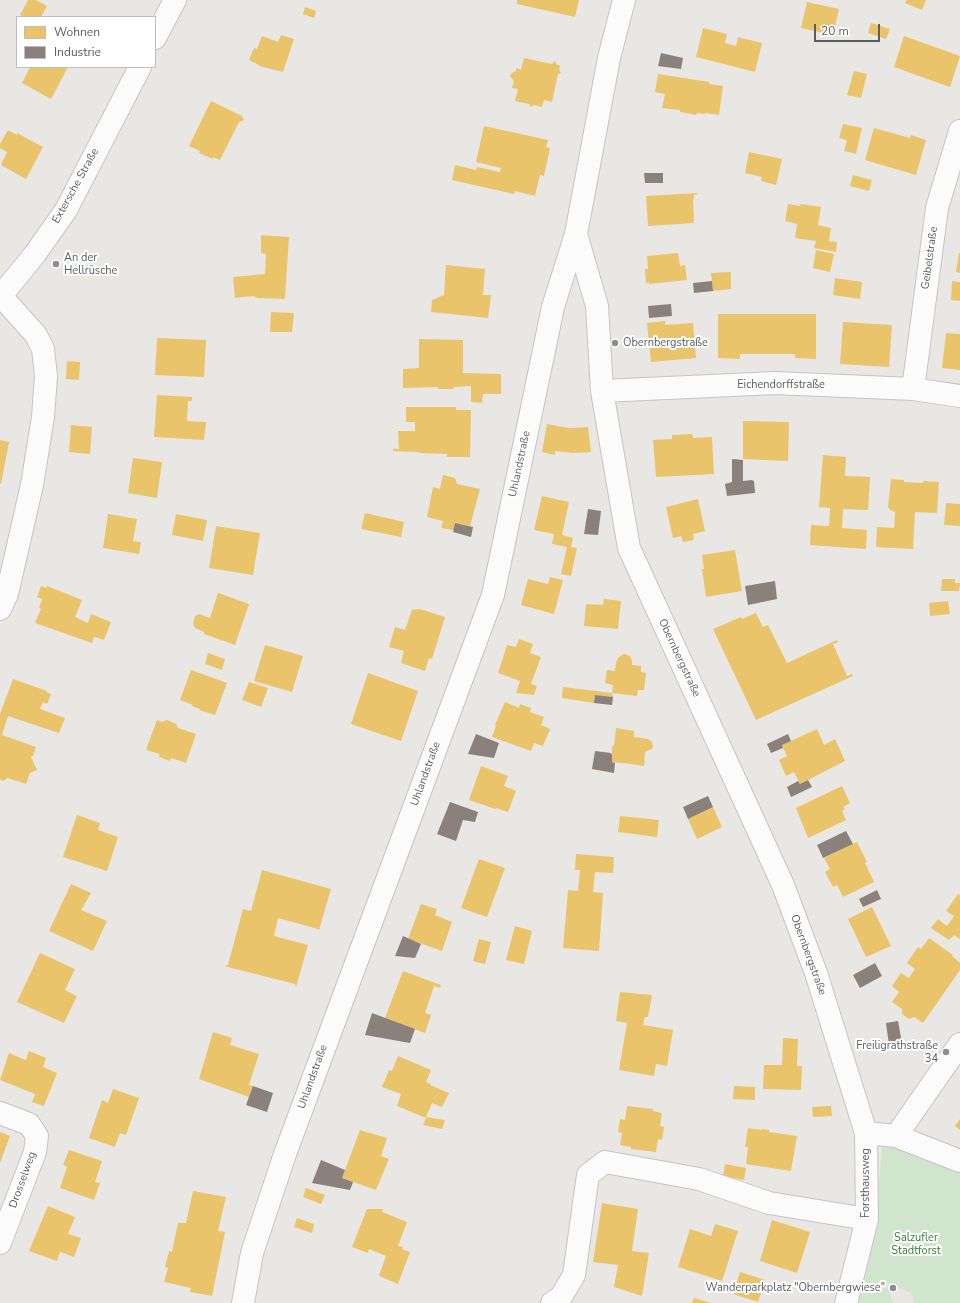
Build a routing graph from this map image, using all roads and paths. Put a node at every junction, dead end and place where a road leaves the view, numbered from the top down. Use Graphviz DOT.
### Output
graph roads {
  1 [pos="174,0"];
  2 [pos="624,0"];
  3 [pos="156,36"];
  4 [pos="139,68"];
  5 [pos="960,131"];
  6 [pos="576,234"];
  7 [pos="0,297"];
  8 [pos="913,388"];
  9 [pos="602,391"];
  10 [pos="960,396"];
  11 [pos="0,608"];
  12 [pos="960,1044"];
  13 [pos="0,1113"];
  14 [pos="866,1133"];
  15 [pos="896,1136"];
  16 [pos="960,1161"];
  17 [pos="867,1219"];
  18 [pos="0,1243"];
  19 [pos="243,1303"];
  20 [pos="552,1303"];
  21 [pos="846,1303"];
  1 -- 3 [label="street"];
  2 -- 6 [label="street, Obernbergstraße"];
  4 -- 7 [label="street, Extersche Straße"];
  5 -- 8 [label="street, Geibelstraße"];
  6 -- 9 [label="street, Obernbergstraße"];
  6 -- 19 [label="street, Uhlandstraße"];
  7 -- 11 [label="street"];
  8 -- 9 [label="street, Eichendorffstraße"];
  8 -- 10 [label="street, Eichendorffstraße"];
  9 -- 14 [label="street, Obernbergstraße"];
  12 -- 15 [label="street"];
  13 -- 18 [label="street, Drosselweg"];
  14 -- 15 [label="street"];
  14 -- 17 [label="street, Forsthausweg"];
  15 -- 16 [label="street"];
  17 -- 20 [label="street"];
  17 -- 21 [label="street, Forsthausweg"];
}
